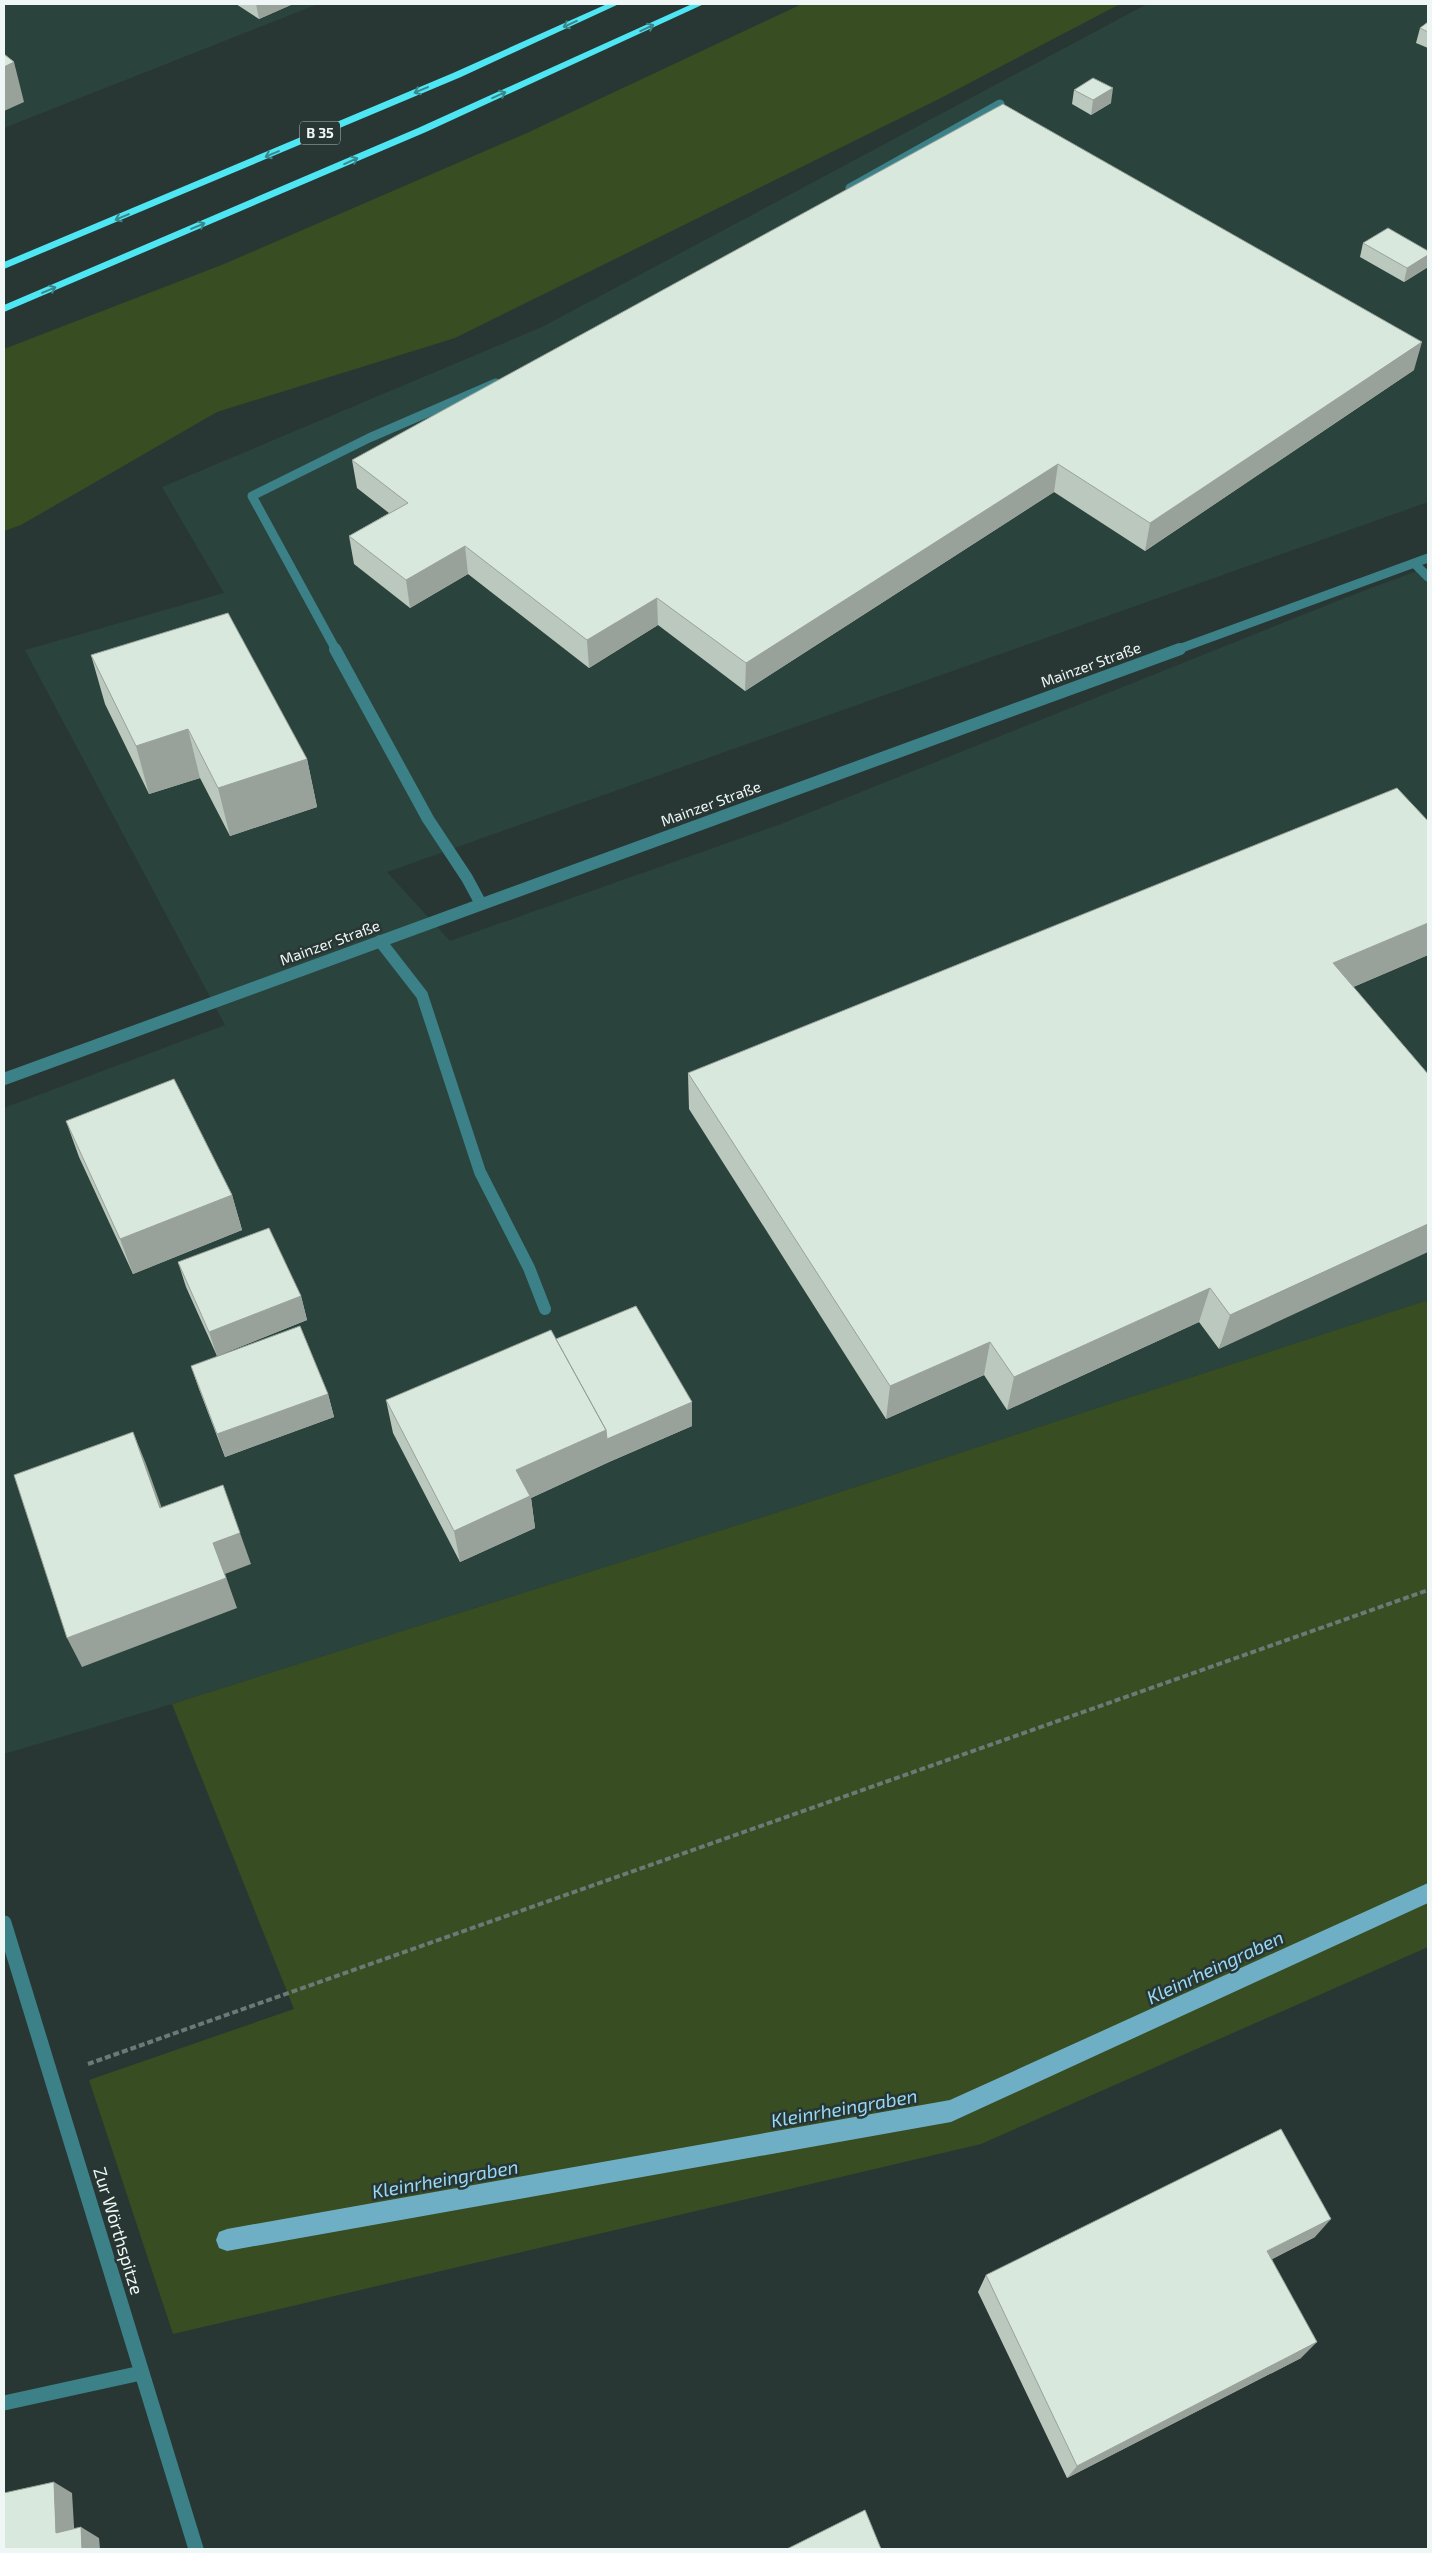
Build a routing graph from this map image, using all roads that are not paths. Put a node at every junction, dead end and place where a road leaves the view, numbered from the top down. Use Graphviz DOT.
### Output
graph roads {
  1 [pos="614,4"];
  2 [pos="699,4"];
  3 [pos="1000,104"];
  4 [pos="837,195"];
  5 [pos="4,266"];
  6 [pos="4,309"];
  7 [pos="510,377"];
  8 [pos="1428,558"];
  9 [pos="1414,563"];
  10 [pos="1428,577"];
  11 [pos="481,904"];
  12 [pos="380,941"];
  13 [pos="4,1078"];
  14 [pos="545,1309"];
  15 [pos="4,1924"];
  16 [pos="141,2373"];
  17 [pos="4,2403"];
  18 [pos="196,2549"];
  1 -- 5 [label="highway, B 35, one-way"];
  6 -- 2 [label="highway, B 35, one-way"];
  3 -- 4 [label="street"];
  7 -- 11 [label="street"];
  8 -- 9 [label="street, Mainzer Straße"];
  9 -- 10 [label="street"];
  9 -- 11 [label="street, Mainzer Straße"];
  11 -- 12 [label="street, Mainzer Straße"];
  12 -- 13 [label="street, Mainzer Straße"];
  12 -- 14 [label="street"];
  15 -- 16 [label="street, Zur Wörthspitze"];
  16 -- 17 [label="street"];
  16 -- 18 [label="street, Zur Wörthspitze"];
}
